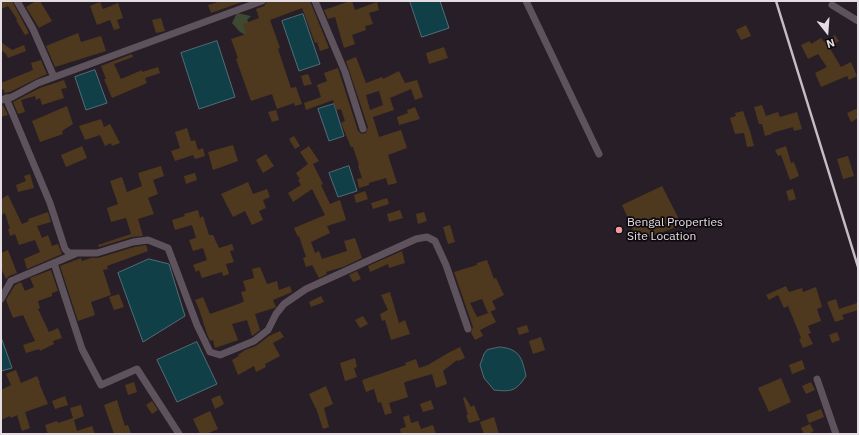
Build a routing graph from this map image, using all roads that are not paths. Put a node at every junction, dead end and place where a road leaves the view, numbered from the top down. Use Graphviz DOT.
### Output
graph roads {
  1 [pos="16,1"];
  2 [pos="262,1"];
  3 [pos="315,1"];
  4 [pos="526,1"];
  5 [pos="832,4"];
  6 [pos="858,21"];
  7 [pos="54,77"];
  8 [pos="4,99"];
  9 [pos="364,129"];
  10 [pos="599,154"];
  11 [pos="76,253"];
  12 [pos="54,263"];
  13 [pos="1,299"];
  14 [pos="468,330"];
  15 [pos="817,379"];
  16 [pos="179,434"];
  17 [pos="836,434"];
  1 -- 7 [label="street"];
  2 -- 7 [label="street"];
  3 -- 9 [label="street"];
  4 -- 10 [label="street"];
  5 -- 6 [label="street"];
  7 -- 8 [label="street"];
  8 -- 11 [label="street"];
  11 -- 12 [label="street"];
  11 -- 14 [label="street"];
  12 -- 13 [label="street"];
  12 -- 16 [label="street"];
  15 -- 17 [label="street"];
}
